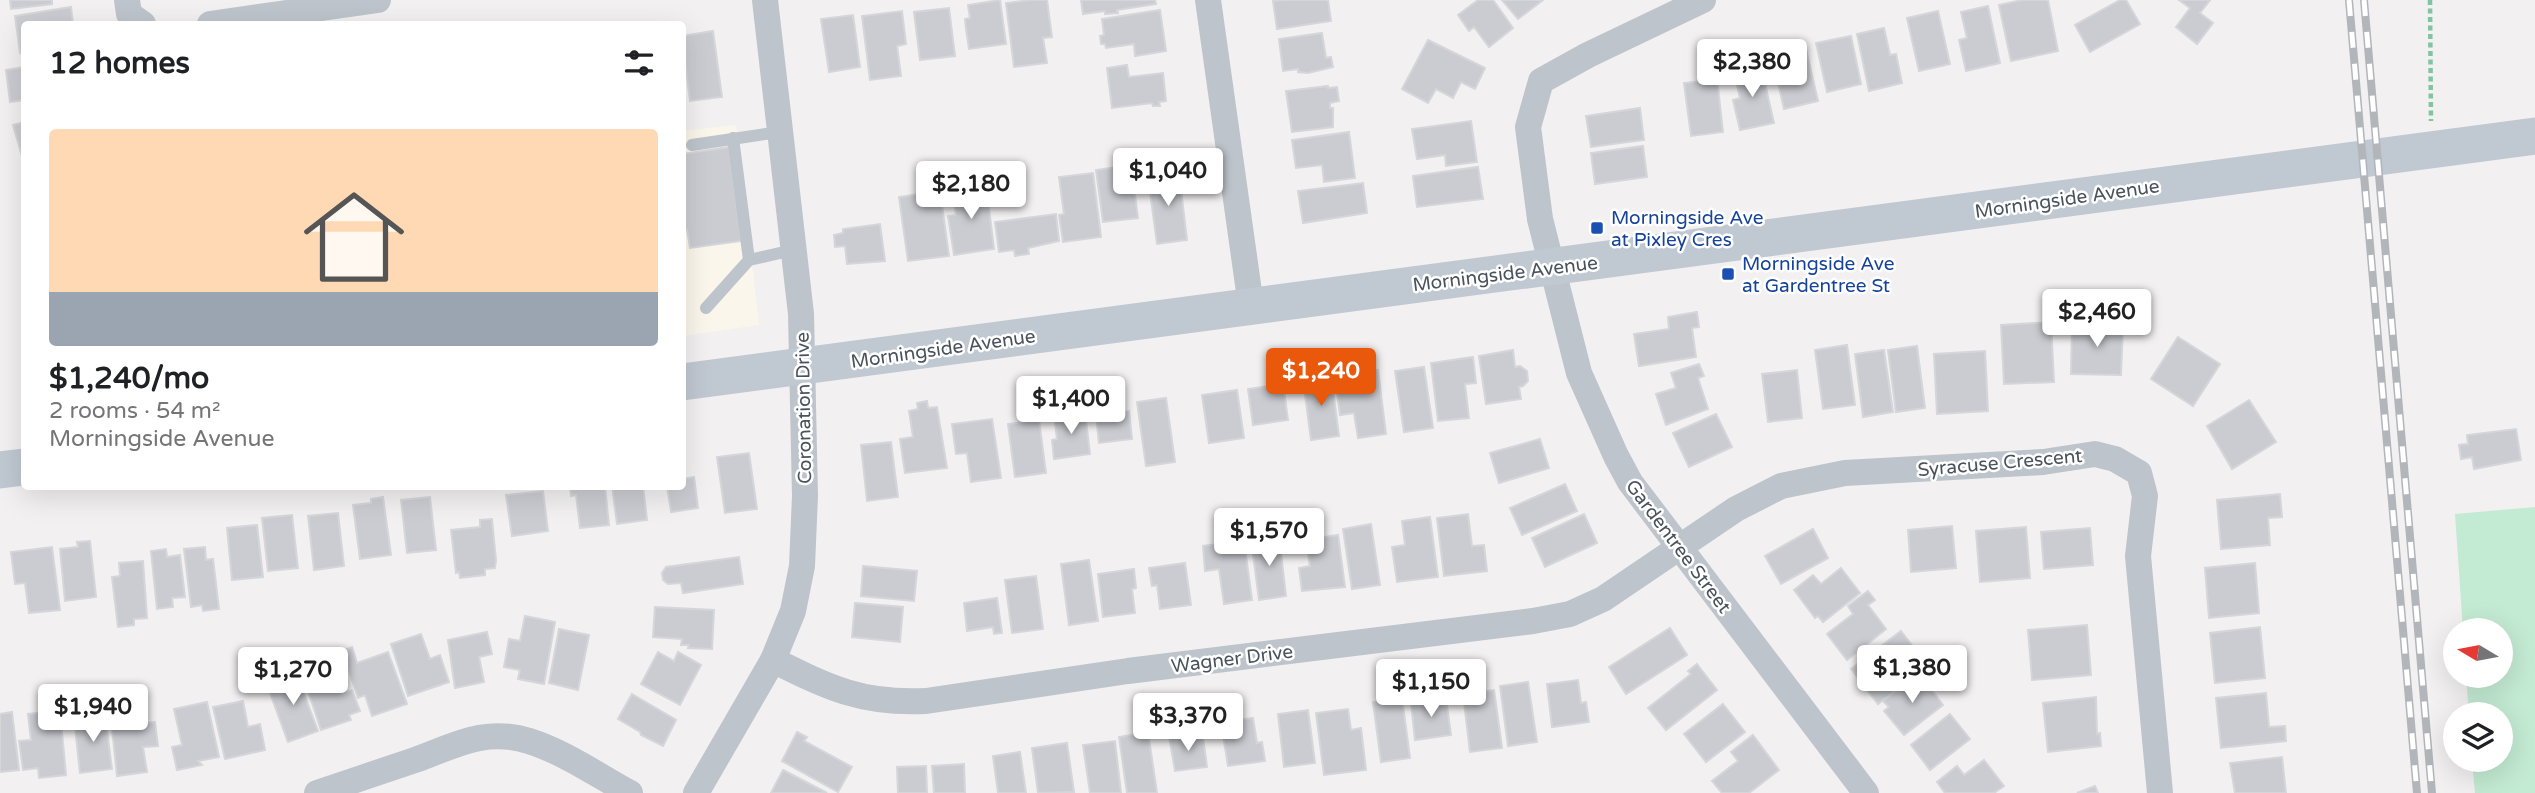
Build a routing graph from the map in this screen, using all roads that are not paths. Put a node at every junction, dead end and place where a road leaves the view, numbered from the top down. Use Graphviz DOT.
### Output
graph roads {
  1 [pos="127,0"];
  2 [pos="378,0"];
  3 [pos="765,0"];
  4 [pos="1208,0"];
  5 [pos="1703,0"];
  6 [pos="139,21"];
  7 [pos="231,21"];
  8 [pos="779,132"];
  9 [pos="2535,136"];
  10 [pos="733,138"];
  11 [pos="692,145"];
  12 [pos="793,250"];
  13 [pos="749,260"];
  14 [pos="1551,267"];
  15 [pos="1251,306"];
  16 [pos="706,307"];
  17 [pos="801,368"];
  18 [pos="686,382"];
  19 [pos="21,467"];
  20 [pos="0,470"];
  21 [pos="1679,547"];
  22 [pos="773,660"];
  23 [pos="317,793"];
  24 [pos="630,793"];
  25 [pos="696,793"];
  26 [pos="1866,793"];
  27 [pos="2160,793"];
  1 -- 6 [label="street"];
  2 -- 7 [label="street"];
  3 -- 8 [label="street, Coronation Drive"];
  4 -- 15 [label="street"];
  5 -- 14 [label="street, Gardentree Street"];
  8 -- 10 [label="lane"];
  8 -- 12 [label="street, Coronation Drive"];
  9 -- 14 [label="main road, Morningside Avenue"];
  10 -- 11 [label="lane"];
  10 -- 13 [label="lane"];
  12 -- 13 [label="lane"];
  12 -- 17 [label="street, Coronation Drive"];
  13 -- 16 [label="lane"];
  14 -- 15 [label="main road, Morningside Avenue"];
  14 -- 21 [label="street, Gardentree Street"];
  15 -- 17 [label="main road, Morningside Avenue"];
  17 -- 18 [label="main road, Morningside Avenue"];
  17 -- 22 [label="street, Coronation Drive"];
  19 -- 20 [label="main road"];
  21 -- 22 [label="street, Wagner Drive"];
  21 -- 26 [label="street, Gardentree Street"];
  21 -- 27 [label="street, Syracuse Crescent"];
  22 -- 25 [label="street, Coronation Drive"];
  23 -- 24 [label="street"];
}
